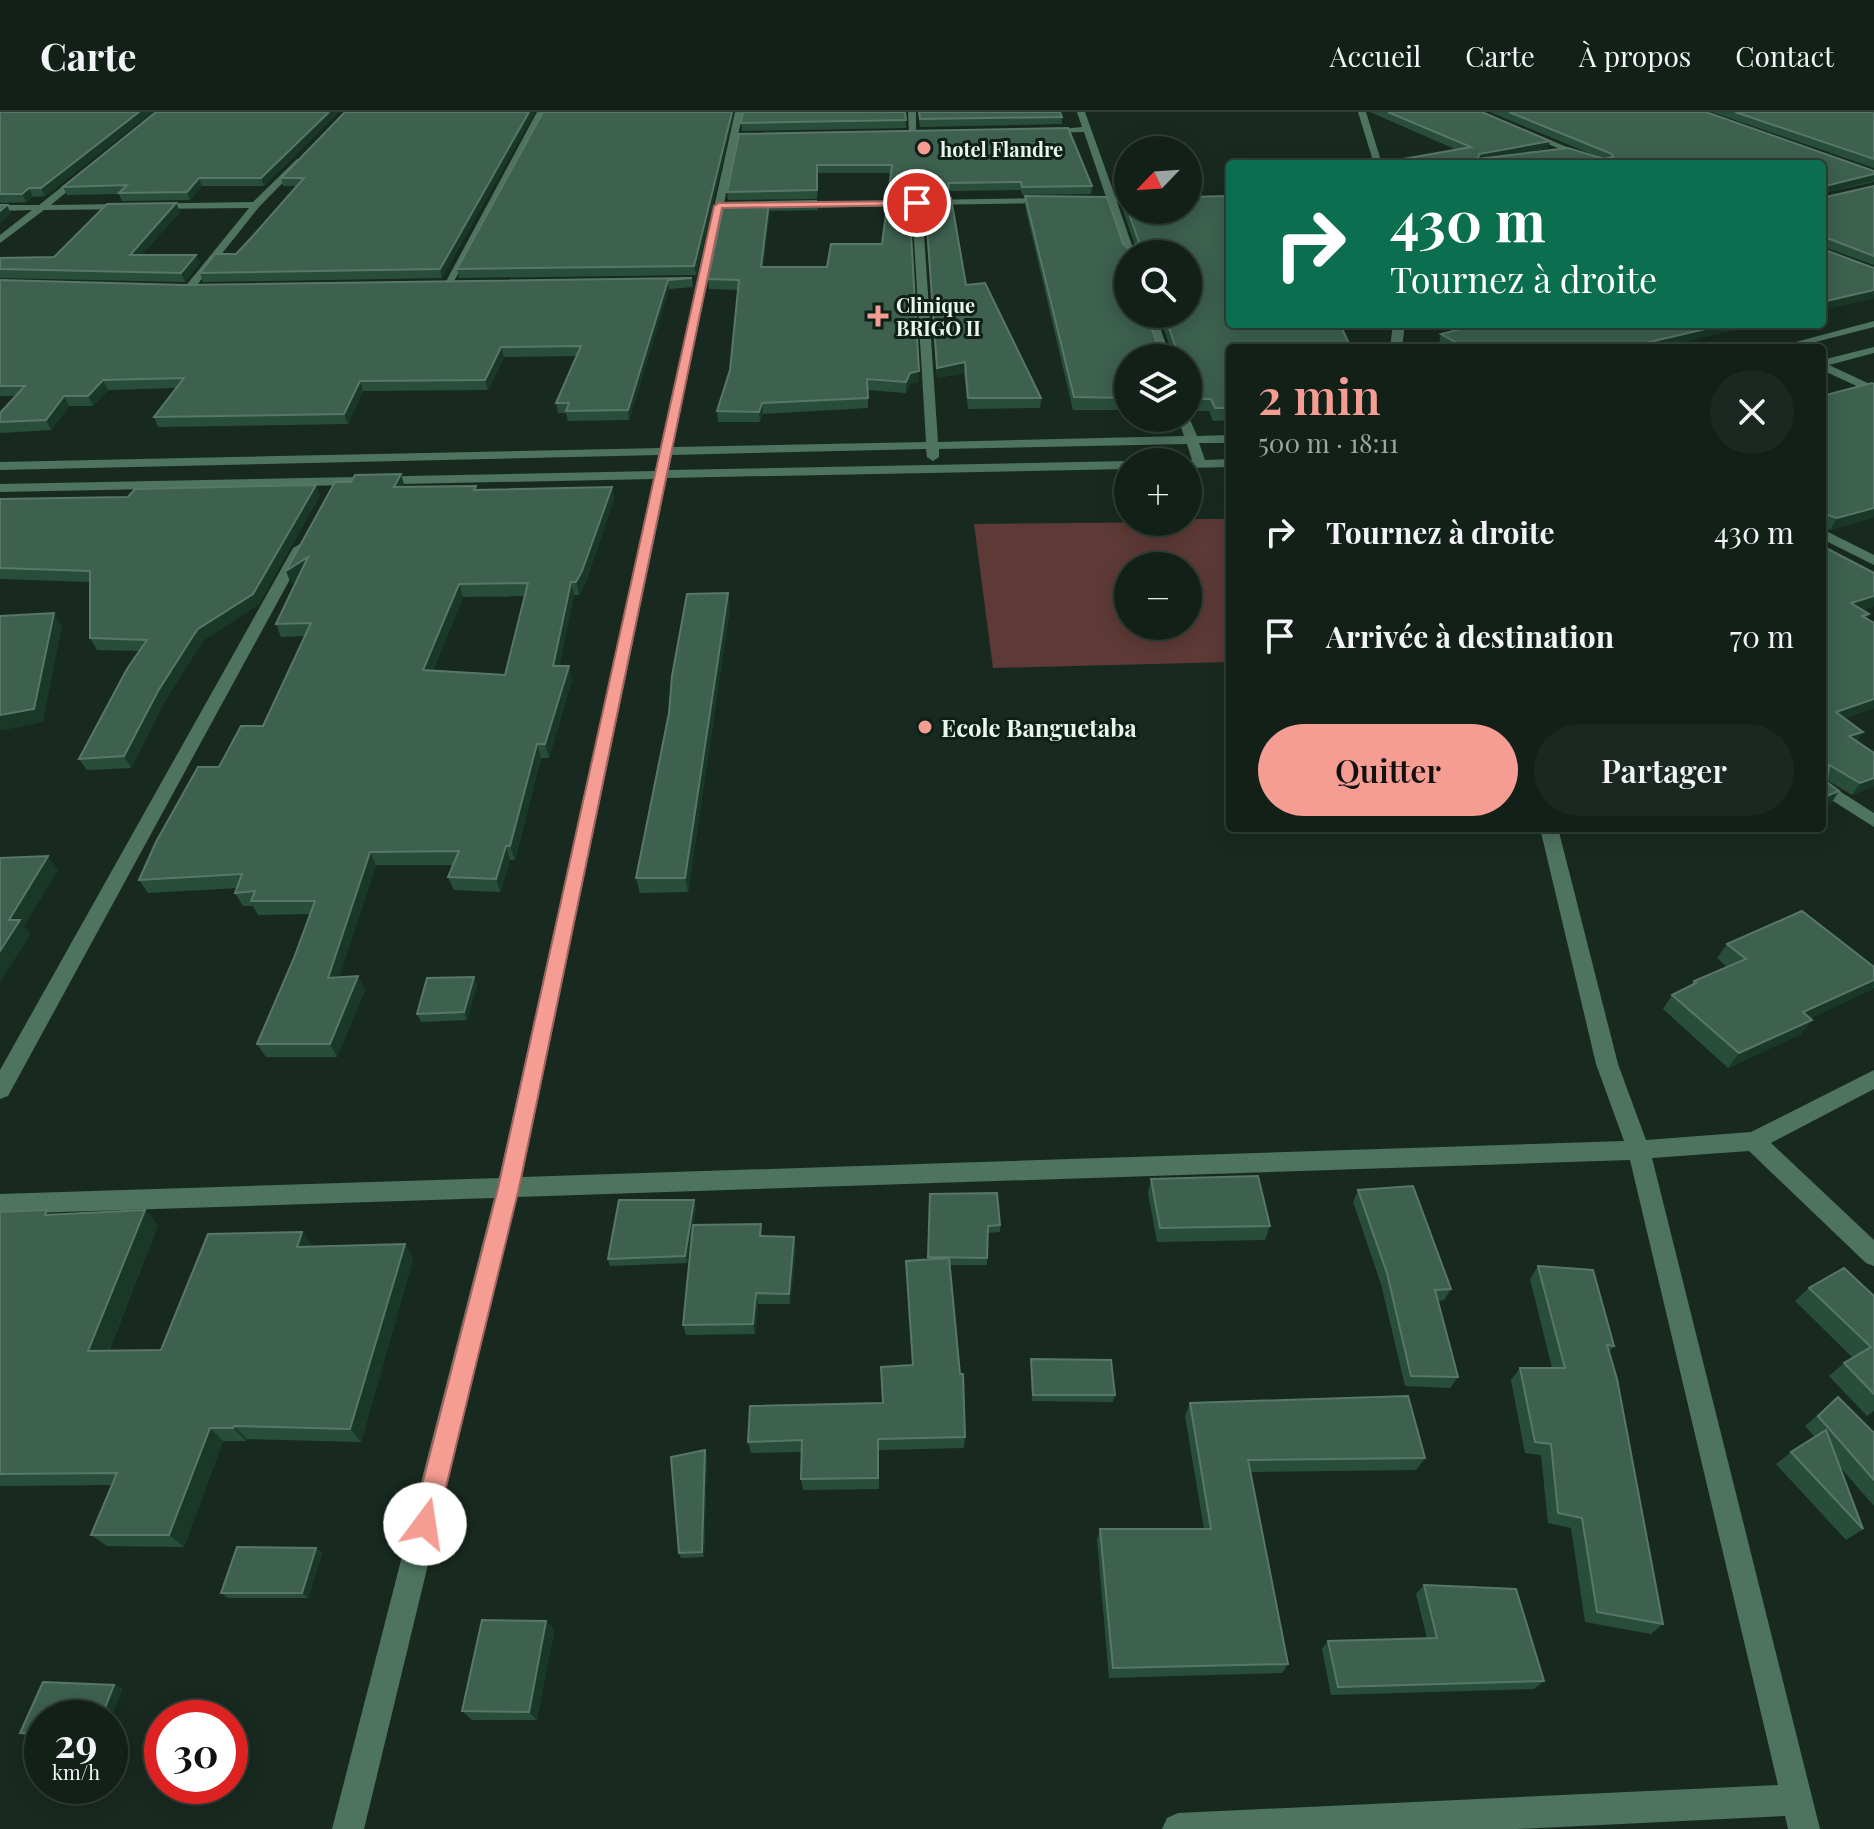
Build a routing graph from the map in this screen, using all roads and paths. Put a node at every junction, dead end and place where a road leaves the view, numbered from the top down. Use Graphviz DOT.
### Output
graph roads {
  1 [pos="541,112"];
  2 [pos="739,112"];
  3 [pos="912,112"];
  4 [pos="1081,112"];
  5 [pos="1362,112"];
  6 [pos="1475,112"];
  7 [pos="1087,129"];
  8 [pos="1040,131"];
  9 [pos="898,134"];
  10 [pos="913,134"];
  11 [pos="929,134"];
  12 [pos="1567,149"];
  13 [pos="307,154"];
  14 [pos="1539,154"];
  15 [pos="1377,160"];
  16 [pos="1594,160"];
  17 [pos="90,169"];
  18 [pos="1112,199"];
  19 [pos="917,203"];
  20 [pos="256,205"];
  21 [pos="780,205"];
  22 [pos="0,208"];
  23 [pos="42,208"];
  24 [pos="0,240"];
  25 [pos="1125,240"];
  26 [pos="432,285"];
  27 [pos="447,285"];
  28 [pos="463,285"];
  29 [pos="173,287"];
  30 [pos="204,287"];
  31 [pos="189,288"];
  32 [pos="1874,324"];
  33 [pos="1795,344"];
  34 [pos="1874,350"];
  35 [pos="1826,364"];
  36 [pos="1826,367"];
  37 [pos="1874,390"];
  38 [pos="1189,432"];
  39 [pos="1226,439"];
  40 [pos="1192,440"];
  41 [pos="933,446"];
  42 [pos="1193,448"];
  43 [pos="666,451"];
  44 [pos="352,458"];
  45 [pos="1226,463"];
  46 [pos="1202,464"];
  47 [pos="28,465"];
  48 [pos="1114,465"];
  49 [pos="0,466"];
  50 [pos="934,469"];
  51 [pos="661,474"];
  52 [pos="333,488"];
  53 [pos="3,491"];
  54 [pos="1826,535"];
  55 [pos="306,537"];
  56 [pos="1874,561"];
  57 [pos="1826,789"];
  58 [pos="1874,821"];
  59 [pos="1550,832"];
  60 [pos="1874,1079"];
  61 [pos="0,1090"];
  62 [pos="1754,1141"];
  63 [pos="1639,1150"];
  64 [pos="508,1188"];
  65 [pos="0,1204"];
  66 [pos="1874,1255"];
  67 [pos="1801,1815"];
  68 [pos="348,1829"];
  69 [pos="1178,1829"];
  1 -- 27 [label="street"];
  2 -- 43 [label="street"];
  3 -- 10 [label="street"];
  4 -- 7 [label="street"];
  5 -- 15 [label="street"];
  6 -- 12 [label="street"];
  7 -- 8 [label="street"];
  7 -- 18 [label="street"];
  9 -- 10 [label="street"];
  10 -- 11 [label="street"];
  12 -- 14 [label="street"];
  12 -- 16 [label="street"];
  13 -- 20 [label="street"];
  17 -- 23 [label="street"];
  18 -- 19 [label="street"];
  18 -- 25 [label="street"];
  19 -- 21 [label="street"];
  19 -- 41 [label="street"];
  20 -- 23 [label="street"];
  20 -- 31 [label="street"];
  22 -- 23 [label="street"];
  23 -- 24 [label="street"];
  26 -- 27 [label="street"];
  27 -- 28 [label="street"];
  29 -- 31 [label="street"];
  30 -- 31 [label="street"];
  32 -- 33 [label="street"];
  34 -- 35 [label="street"];
  36 -- 37 [label="street"];
  38 -- 40 [label="street"];
  39 -- 40 [label="street"];
  40 -- 41 [label="street"];
  40 -- 42 [label="street"];
  41 -- 43 [label="street"];
  41 -- 50 [label="street"];
  43 -- 44 [label="street"];
  43 -- 51 [label="street"];
  44 -- 47 [label="street"];
  44 -- 52 [label="street"];
  45 -- 46 [label="street"];
  47 -- 49 [label="street"];
  47 -- 53 [label="street"];
  48 -- 50 [label="street"];
  50 -- 51 [label="street"];
  51 -- 52 [label="street"];
  51 -- 64 [label="street"];
  52 -- 53 [label="street"];
  54 -- 56 [label="street"];
  55 -- 61 [label="street"];
  57 -- 58 [label="street"];
  59 -- 63 [label="street"];
  60 -- 62 [label="street"];
  62 -- 63 [label="street"];
  62 -- 66 [label="street"];
  63 -- 64 [label="street"];
  63 -- 67 [label="street"];
  64 -- 65 [label="street"];
  64 -- 68 [label="street"];
  67 -- 69 [label="street"];
}
